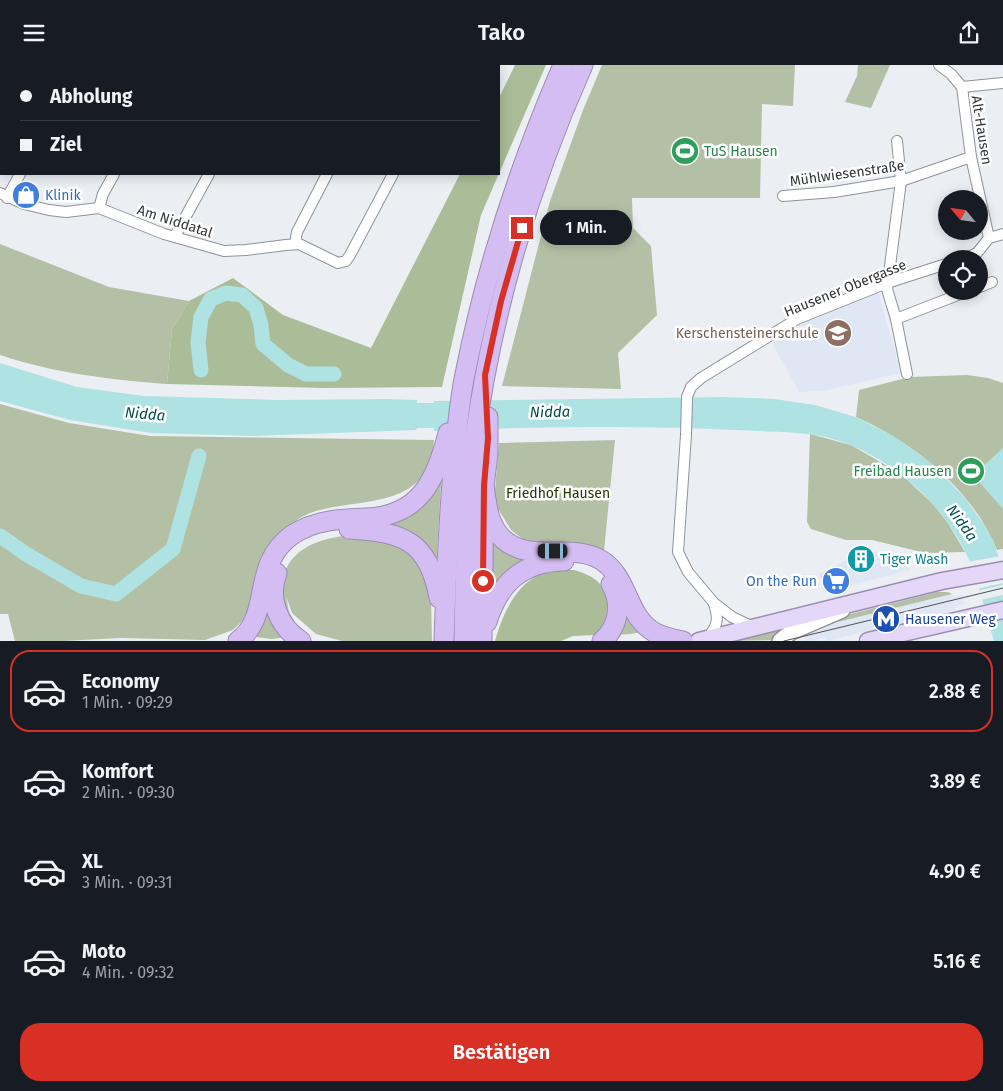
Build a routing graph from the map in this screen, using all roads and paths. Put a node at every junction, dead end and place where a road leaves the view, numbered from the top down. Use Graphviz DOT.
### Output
graph roads {
  1 [pos="563,65"];
  2 [pos="583,65"];
  3 [pos="939,65"];
  4 [pos="1003,83"];
  5 [pos="962,87"];
  6 [pos="897,141"];
  7 [pos="971,157"];
  8 [pos="19,175"];
  9 [pos="113,175"];
  10 [pos="207,175"];
  11 [pos="326,175"];
  12 [pos="392,175"];
  13 [pos="901,181"];
  14 [pos="4,196"];
  15 [pos="783,196"];
  16 [pos="99,208"];
  17 [pos="1003,234"];
  18 [pos="175,236"];
  19 [pos="989,238"];
  20 [pos="295,244"];
  21 [pos="979,250"];
  22 [pos="938,267"];
  23 [pos="887,283"];
  24 [pos="945,300"];
  25 [pos="896,319"];
  26 [pos="907,375"];
  27 [pos="464,455"];
  28 [pos="484,486"];
  29 [pos="1003,570"];
  30 [pos="866,599"];
  31 [pos="714,603"];
  32 [pos="1003,610"];
  33 [pos="753,627"];
  34 [pos="444,637"];
  35 [pos="476,640"];
  36 [pos="702,640"];
  37 [pos="238,641"];
  38 [pos="301,641"];
  39 [pos="602,641"];
  40 [pos="683,641"];
  41 [pos="780,641"];
  42 [pos="868,641"];
  1 -- 27 [label="highway"];
  2 -- 27 [label="highway"];
  3 -- 5 [label="street, Alt-Hausen"];
  4 -- 5 [label="street"];
  5 -- 7 [label="street, Alt-Hausen"];
  6 -- 13 [label="street"];
  7 -- 13 [label="street, Mühlwiesenstraße"];
  7 -- 19 [label="street, Alt-Hausen"];
  8 -- 14 [label="street"];
  9 -- 16 [label="street"];
  10 -- 18 [label="street"];
  11 -- 20 [label="street"];
  12 -- 20 [label="street"];
  13 -- 15 [label="street, Mühlwiesenstraße"];
  13 -- 23 [label="street"];
  14 -- 16 [label="street, Am Niddatal"];
  16 -- 18 [label="street, Am Niddatal"];
  17 -- 19 [label="street"];
  18 -- 20 [label="street, Am Niddatal"];
  19 -- 21 [label="street"];
  22 -- 23 [label="street, Hausener Obergasse"];
  23 -- 25 [label="street"];
  23 -- 31 [label="street, Hausener Obergasse"];
  24 -- 25 [label="street"];
  25 -- 26 [label="street"];
  27 -- 28 [label="highway"];
  27 -- 34 [label="highway"];
  27 -- 35 [label="highway"];
  27 -- 37 [label="highway"];
  28 -- 35 [label="highway"];
  28 -- 40 [label="highway"];
  29 -- 30 [label="main road"];
  30 -- 33 [label="main road"];
  30 -- 41 [label="main road"];
  31 -- 33 [label="street"];
  31 -- 36 [label="street"];
  32 -- 42 [label="main road"];
  33 -- 36 [label="main road"];
  34 -- 38 [label="highway"];
  35 -- 39 [label="highway"];
}
